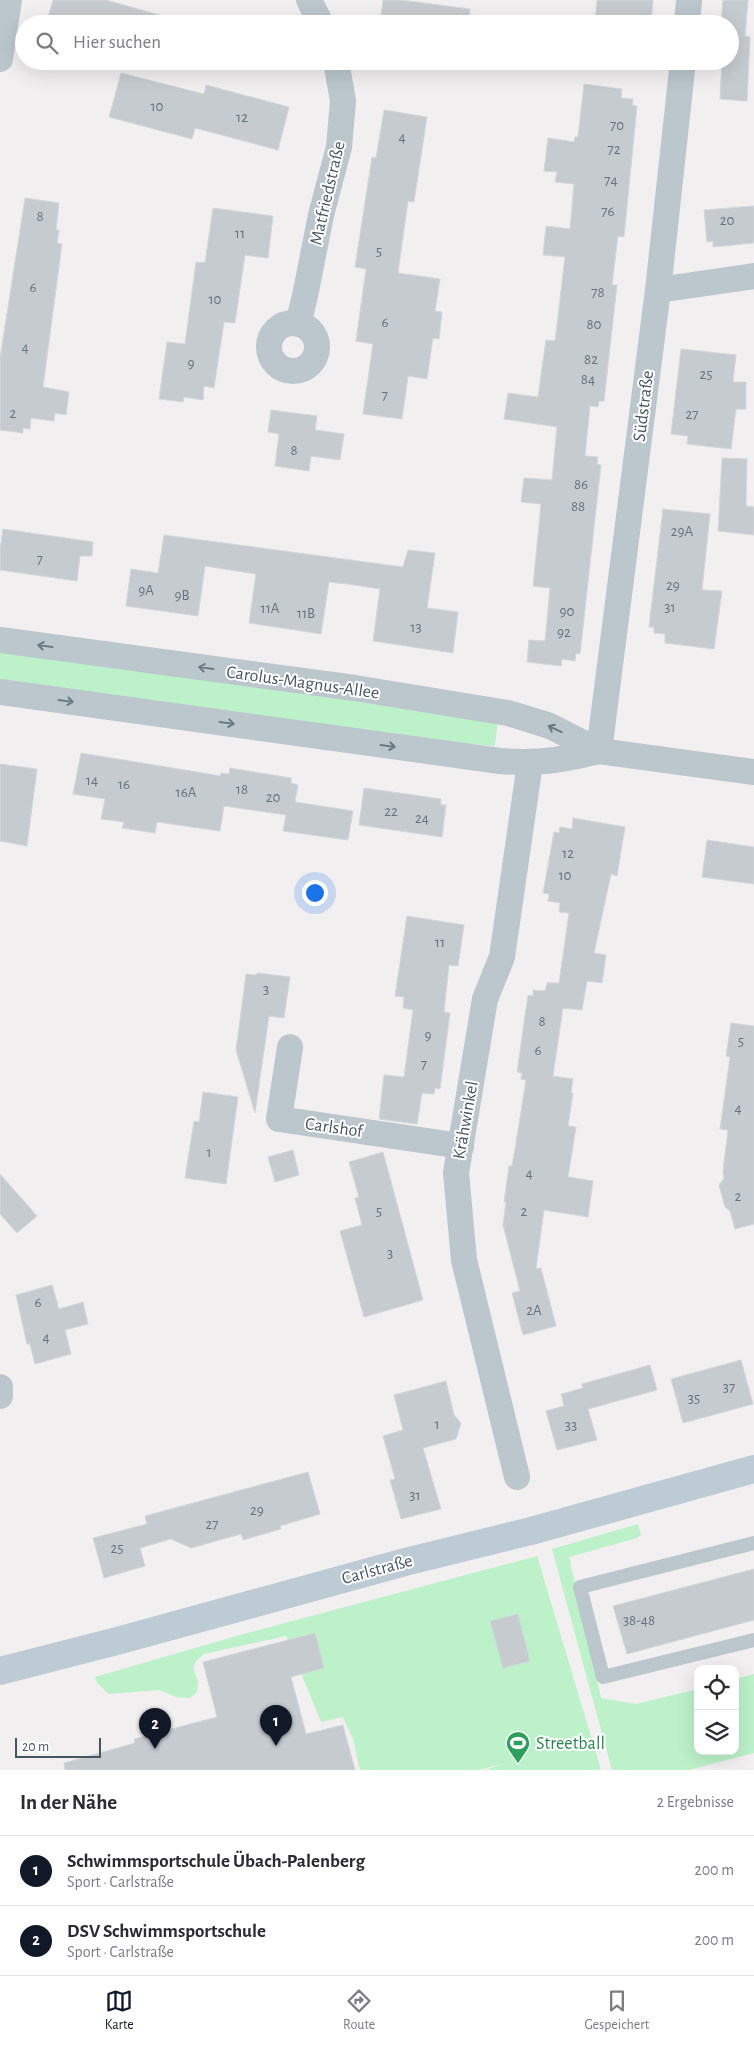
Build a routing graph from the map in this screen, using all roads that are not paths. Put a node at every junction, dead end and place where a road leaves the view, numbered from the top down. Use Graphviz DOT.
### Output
graph roads {
  1 [pos="8,0"];
  2 [pos="309,0"];
  3 [pos="689,0"];
  4 [pos="316,15"];
  5 [pos="688,15"];
  6 [pos="0,59"];
  7 [pos="338,70"];
  8 [pos="682,70"];
  9 [pos="754,276"];
  10 [pos="658,290"];
  11 [pos="298,324"];
  12 [pos="0,640"];
  13 [pos="0,692"];
  14 [pos="599,751"];
  15 [pos="530,763"];
  16 [pos="754,772"];
  17 [pos="290,1047"];
  18 [pos="461,1146"];
  19 [pos="0,1387"];
  20 [pos="0,1396"];
  21 [pos="754,1469"];
  22 [pos="517,1477"];
  23 [pos="754,1543"];
  24 [pos="754,1640"];
  25 [pos="0,1671"];
  1 -- 6 [label="street"];
  2 -- 4 [label="street"];
  3 -- 5 [label="street"];
  7 -- 11 [label="street, Matfriedstraße"];
  8 -- 10 [label="street, Südstraße"];
  9 -- 10 [label="street"];
  10 -- 14 [label="street, Südstraße"];
  14 -- 12 [label="street, Carolus-Magnus-Allee, one-way"];
  13 -- 15 [label="street, Carolus-Magnus-Allee, one-way"];
  14 -- 15 [label="street, Carolus-Magnus-Allee"];
  14 -- 16 [label="street, Carolus-Magnus-Allee"];
  15 -- 18 [label="street, Krähwinkel"];
  17 -- 18 [label="street, Carlshof"];
  18 -- 22 [label="street, Krähwinkel"];
  19 -- 20 [label="street"];
  21 -- 25 [label="main road, Carlstraße"];
  23 -- 24 [label="lane"];
}
